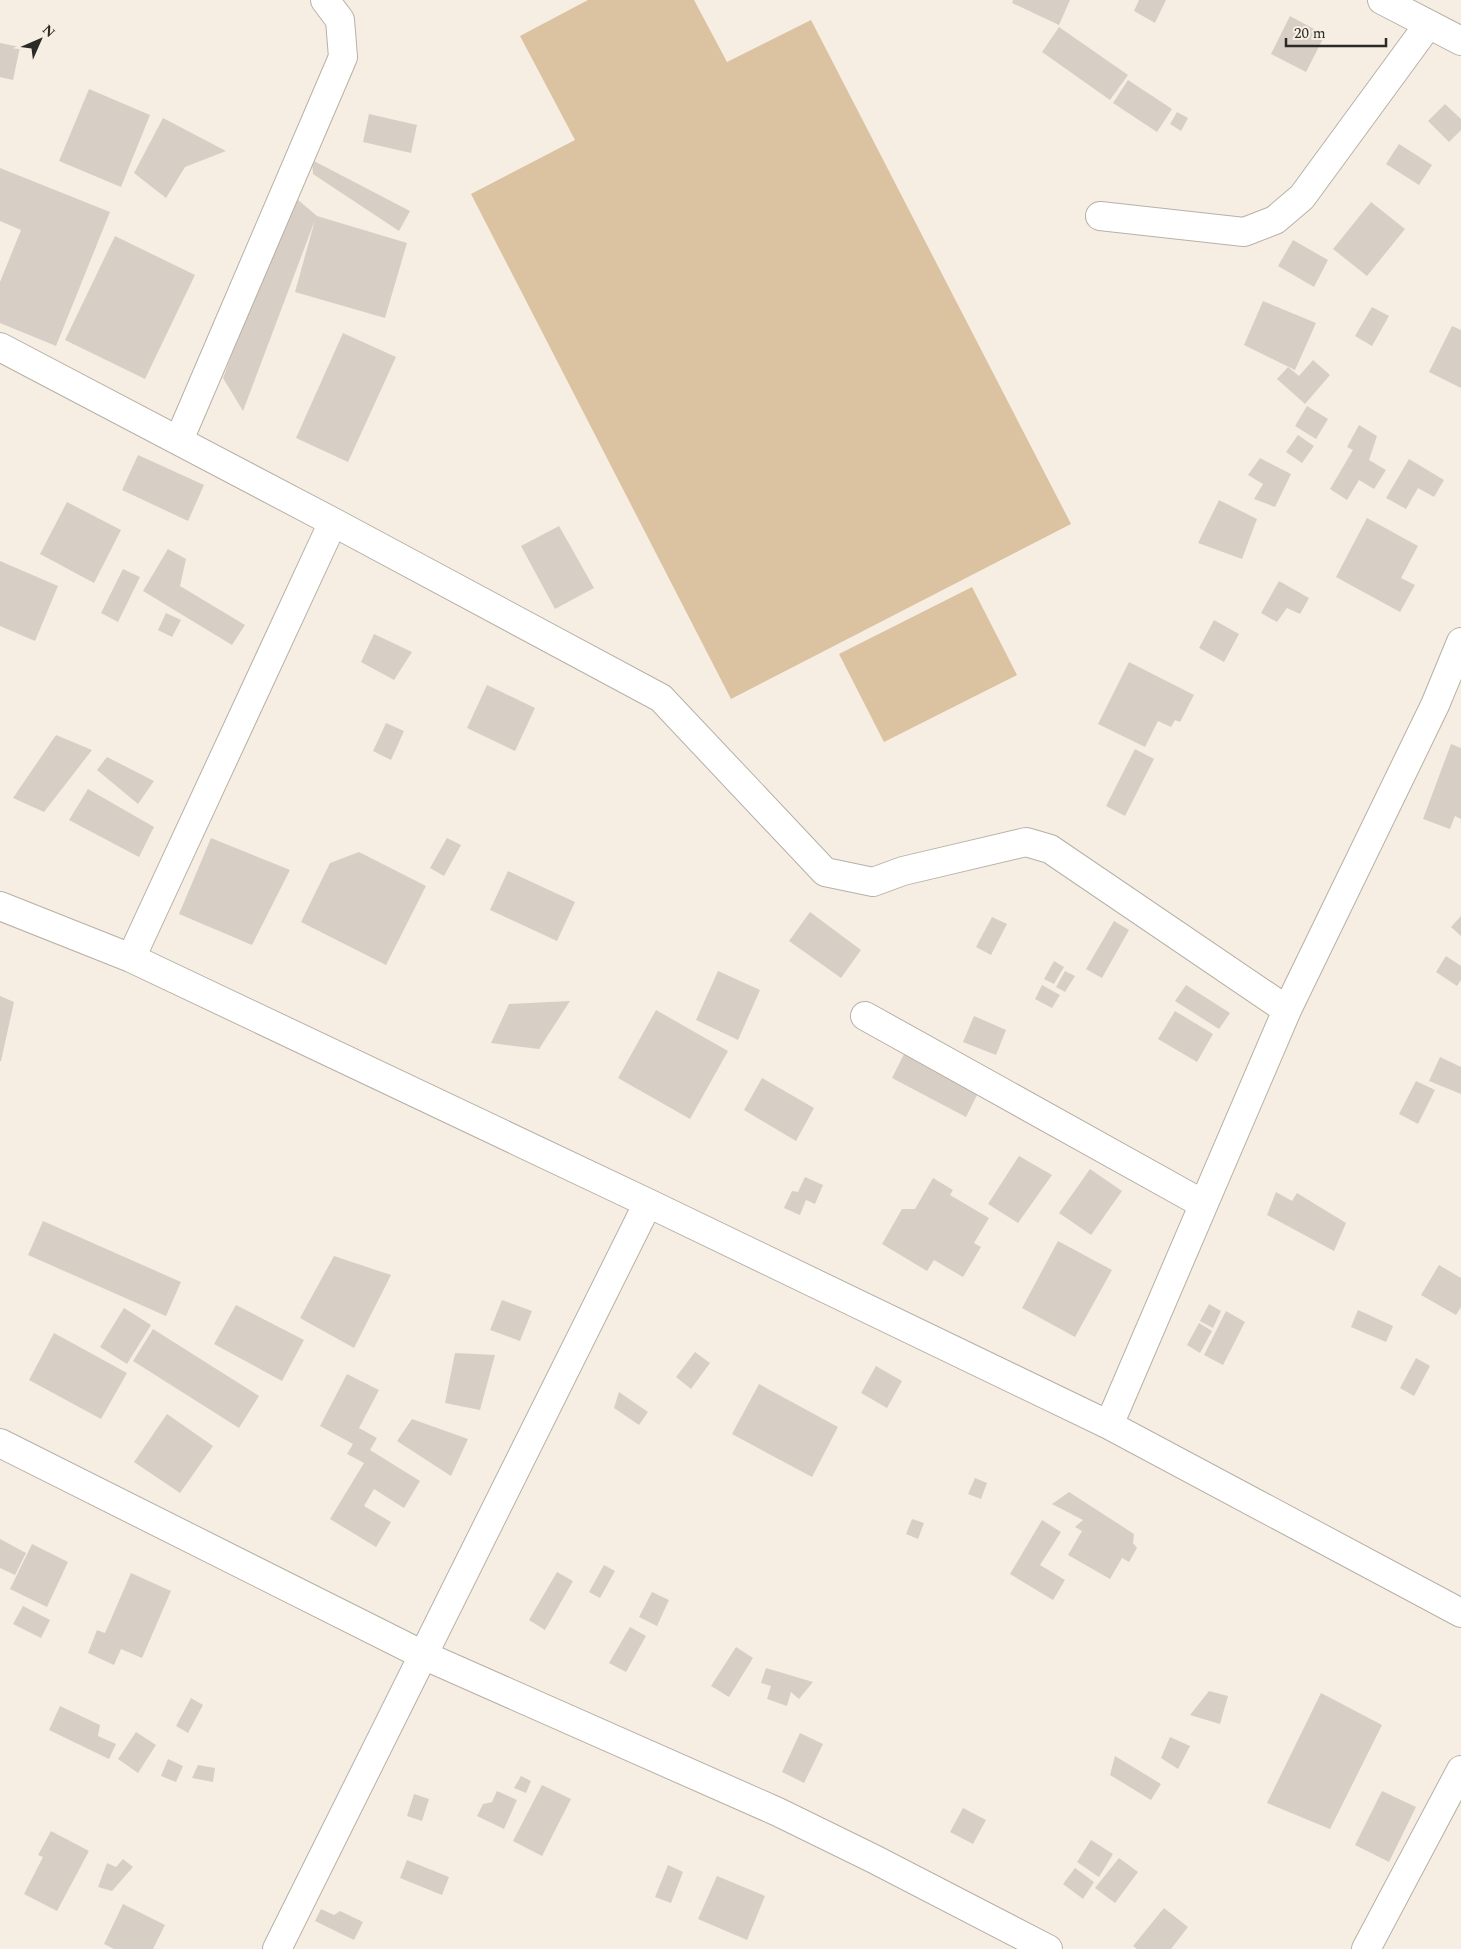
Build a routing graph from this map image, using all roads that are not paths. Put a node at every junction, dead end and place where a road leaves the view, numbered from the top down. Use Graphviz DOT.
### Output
graph roads {
  1 [pos="325,0"];
  2 [pos="1382,0"];
  3 [pos="1428,25"];
  4 [pos="1461,41"];
  5 [pos="1100,216"];
  6 [pos="0,347"];
  7 [pos="178,440"];
  8 [pos="333,522"];
  9 [pos="1461,642"];
  10 [pos="0,906"];
  11 [pos="131,958"];
  12 [pos="1287,1010"];
  13 [pos="865,1016"];
  14 [pos="648,1204"];
  15 [pos="1203,1204"];
  16 [pos="1109,1426"];
  17 [pos="0,1443"];
  18 [pos="1461,1614"];
  19 [pos="423,1655"];
  20 [pos="1461,1770"];
  21 [pos="277,1949"];
  22 [pos="1048,1949"];
  23 [pos="1366,1949"];
  1 -- 7 [label="street"];
  2 -- 3 [label="street"];
  3 -- 4 [label="street"];
  3 -- 5 [label="street"];
  6 -- 7 [label="street"];
  7 -- 8 [label="street"];
  8 -- 11 [label="street"];
  8 -- 12 [label="street"];
  9 -- 12 [label="street"];
  10 -- 11 [label="street"];
  11 -- 14 [label="street"];
  12 -- 15 [label="street"];
  13 -- 15 [label="street"];
  14 -- 16 [label="street"];
  14 -- 19 [label="street"];
  15 -- 16 [label="street"];
  16 -- 18 [label="street"];
  17 -- 19 [label="street"];
  19 -- 21 [label="street"];
  19 -- 22 [label="street"];
  20 -- 23 [label="street"];
}
